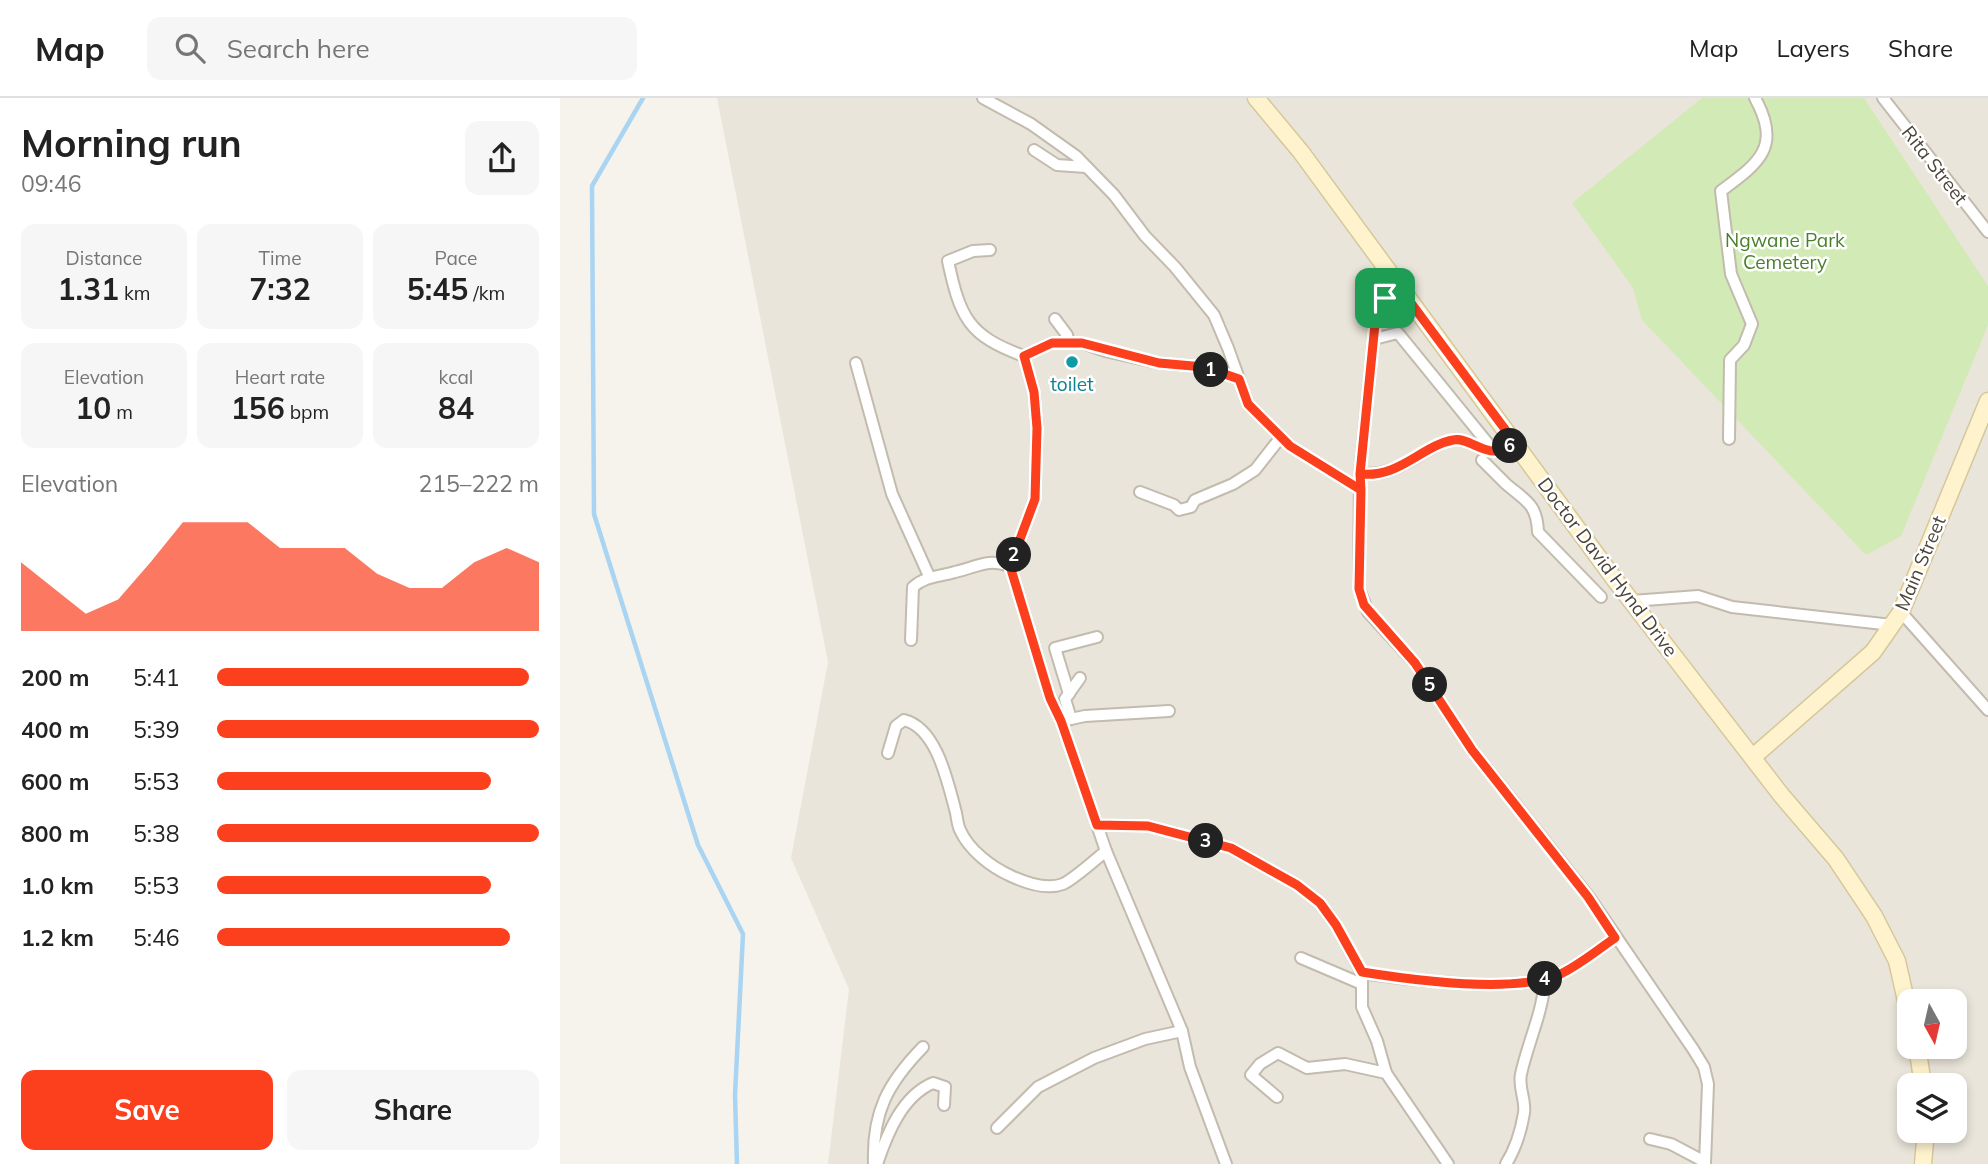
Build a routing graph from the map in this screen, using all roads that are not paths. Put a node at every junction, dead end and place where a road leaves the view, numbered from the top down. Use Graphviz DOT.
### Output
graph roads {
  1 [pos="983,98"];
  2 [pos="1256,98"];
  3 [pos="1755,98"];
  4 [pos="1883,98"];
  5 [pos="1034,150"];
  6 [pos="1086,167"];
  7 [pos="1988,232"];
  8 [pos="990,250"];
  9 [pos="1399,287"];
  10 [pos="1055,319"];
  11 [pos="1374,339"];
  12 [pos="1069,343"];
  13 [pos="1024,356"];
  14 [pos="856,363"];
  15 [pos="1239,379"];
  16 [pos="1988,401"];
  17 [pos="1281,437"];
  18 [pos="1729,439"];
  19 [pos="1516,444"];
  20 [pos="1494,451"];
  21 [pos="1482,460"];
  22 [pos="1360,474"];
  23 [pos="1361,490"];
  24 [pos="1140,492"];
  25 [pos="1010,566"];
  26 [pos="929,576"];
  27 [pos="1601,597"];
  28 [pos="1632,601"];
  29 [pos="1896,619"];
  30 [pos="1097,637"];
  31 [pos="911,640"];
  32 [pos="1080,678"];
  33 [pos="1069,694"];
  34 [pos="1988,710"];
  35 [pos="1169,711"];
  36 [pos="1066,720"];
  37 [pos="888,753"];
  38 [pos="1753,757"];
  39 [pos="1097,825"];
  40 [pos="1106,851"];
  41 [pos="1615,938"];
  42 [pos="1301,958"];
  43 [pos="1362,978"];
  44 [pos="1545,979"];
  45 [pos="1903,989"];
  46 [pos="1182,1031"];
  47 [pos="923,1047"];
  48 [pos="1386,1073"];
  49 [pos="1278,1097"];
  50 [pos="944,1105"];
  51 [pos="997,1128"];
  52 [pos="1650,1139"];
  53 [pos="1925,1143"];
  54 [pos="1705,1163"];
  55 [pos="876,1164"];
  56 [pos="1226,1164"];
  57 [pos="1448,1164"];
  58 [pos="1506,1164"];
  59 [pos="1923,1164"];
  1 -- 6 [label="street"];
  2 -- 9 [label="main road, Doctor David Hynd Drive"];
  3 -- 18 [label="street"];
  4 -- 7 [label="street, Rita Street"];
  5 -- 6 [label="street"];
  6 -- 15 [label="street"];
  8 -- 13 [label="street"];
  9 -- 11 [label="street"];
  9 -- 19 [label="main road, Doctor David Hynd Drive"];
  10 -- 12 [label="street"];
  11 -- 20 [label="street"];
  11 -- 22 [label="street"];
  12 -- 13 [label="street"];
  12 -- 15 [label="street"];
  13 -- 25 [label="street"];
  14 -- 26 [label="street"];
  15 -- 17 [label="street"];
  16 -- 29 [label="main road, Main Street"];
  17 -- 23 [label="street"];
  17 -- 24 [label="street"];
  19 -- 20 [label="street"];
  19 -- 28 [label="main road, Doctor David Hynd Drive"];
  20 -- 22 [label="street"];
  21 -- 27 [label="street"];
  22 -- 23 [label="street"];
  23 -- 41 [label="street"];
  25 -- 26 [label="street"];
  25 -- 36 [label="street"];
  26 -- 31 [label="street"];
  28 -- 29 [label="street"];
  28 -- 38 [label="main road, Doctor David Hynd Drive"];
  29 -- 34 [label="street"];
  29 -- 38 [label="main road, Main Street"];
  30 -- 33 [label="street"];
  32 -- 33 [label="street"];
  33 -- 36 [label="street"];
  35 -- 36 [label="street"];
  36 -- 39 [label="street"];
  37 -- 40 [label="street"];
  38 -- 45 [label="main road, Doctor David Hynd Drive"];
  39 -- 40 [label="street"];
  39 -- 43 [label="street"];
  40 -- 46 [label="street"];
  41 -- 44 [label="street"];
  41 -- 54 [label="street"];
  42 -- 43 [label="street"];
  43 -- 44 [label="street"];
  43 -- 48 [label="street"];
  44 -- 58 [label="street"];
  46 -- 51 [label="street"];
  46 -- 56 [label="street"];
  47 -- 55 [label="street"];
  48 -- 49 [label="street"];
  48 -- 57 [label="street"];
  50 -- 55 [label="street"];
  52 -- 54 [label="street"];
  53 -- 59 [label="main road"];
}
